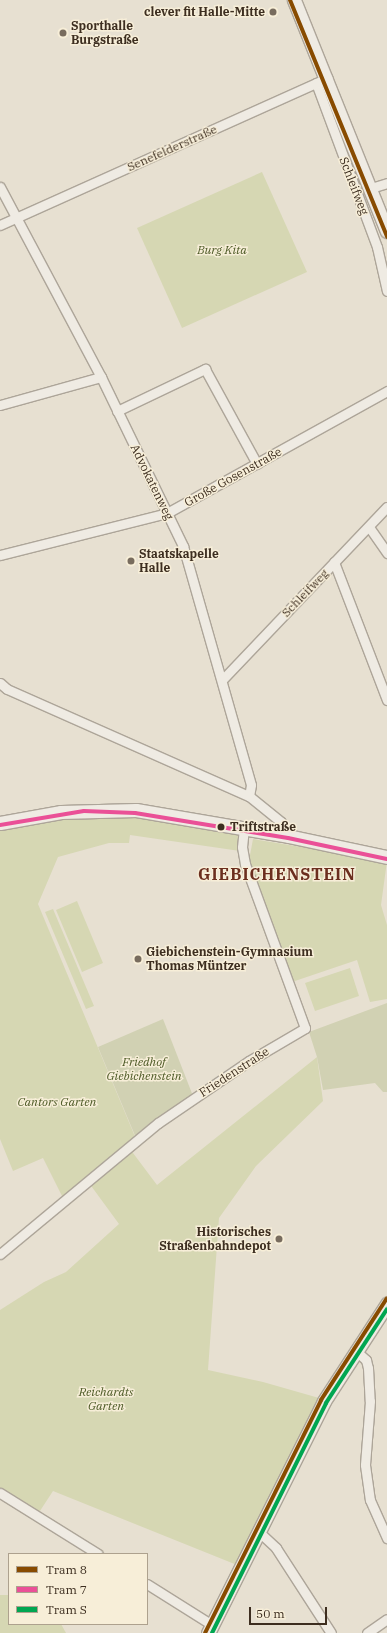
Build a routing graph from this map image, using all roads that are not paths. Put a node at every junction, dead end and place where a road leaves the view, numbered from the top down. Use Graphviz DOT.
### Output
graph roads {
  1 [pos="294,0"];
  2 [pos="321,80"];
  3 [pos="387,183"];
  4 [pos="0,187"];
  5 [pos="371,188"];
  6 [pos="16,218"];
  7 [pos="0,225"];
  8 [pos="387,231"];
  9 [pos="387,291"];
  10 [pos="101,377"];
  11 [pos="387,392"];
  12 [pos="0,405"];
  13 [pos="116,411"];
  14 [pos="257,464"];
  15 [pos="387,507"];
  16 [pos="167,513"];
  17 [pos="369,527"];
  18 [pos="387,553"];
  19 [pos="0,555"];
  20 [pos="334,562"];
  21 [pos="222,680"];
  22 [pos="2,687"];
  23 [pos="387,700"];
  24 [pos="249,796"];
  25 [pos="0,823"];
  26 [pos="244,828"];
  27 [pos="288,836"];
  28 [pos="387,856"];
  29 [pos="0,1254"];
  30 [pos="387,1304"];
  31 [pos="355,1350"];
  32 [pos="0,1493"];
  33 [pos="258,1531"];
  34 [pos="387,1538"];
  35 [pos="96,1553"];
  36 [pos="148,1585"];
  37 [pos="387,1619"];
  38 [pos="210,1629"];
  39 [pos="332,1633"];
  40 [pos="367,1633"];
  1 -- 2 [label="street"];
  2 -- 5 [label="street"];
  2 -- 6 [label="street, Senefelderstraße"];
  2 -- 9 [label="street, Schleifweg"];
  3 -- 5 [label="street"];
  4 -- 6 [label="street, Advokatenweg"];
  5 -- 8 [label="street"];
  6 -- 7 [label="street, Senefelderstraße"];
  6 -- 10 [label="street, Advokatenweg"];
  10 -- 12 [label="street"];
  10 -- 13 [label="street, Advokatenweg"];
  11 -- 14 [label="street, Große Gosenstraße"];
  13 -- 14 [label="street"];
  13 -- 16 [label="street, Advokatenweg"];
  14 -- 16 [label="street, Große Gosenstraße"];
  15 -- 17 [label="street, Schleifweg"];
  16 -- 19 [label="street, Große Gosenstraße"];
  16 -- 21 [label="street, Advokatenweg"];
  17 -- 18 [label="street"];
  17 -- 20 [label="street, Schleifweg"];
  20 -- 21 [label="street, Schleifweg"];
  20 -- 23 [label="street"];
  21 -- 24 [label="street, Advokatenweg"];
  22 -- 24 [label="street"];
  24 -- 27 [label="street"];
  25 -- 26 [label="street"];
  26 -- 27 [label="street"];
  26 -- 29 [label="street, Friedenstraße"];
  27 -- 28 [label="street"];
  30 -- 31 [label="street"];
  31 -- 33 [label="street"];
  31 -- 34 [label="street"];
  32 -- 35 [label="street"];
  33 -- 38 [label="street"];
  33 -- 39 [label="street"];
  36 -- 38 [label="street"];
  37 -- 40 [label="street"];
}
